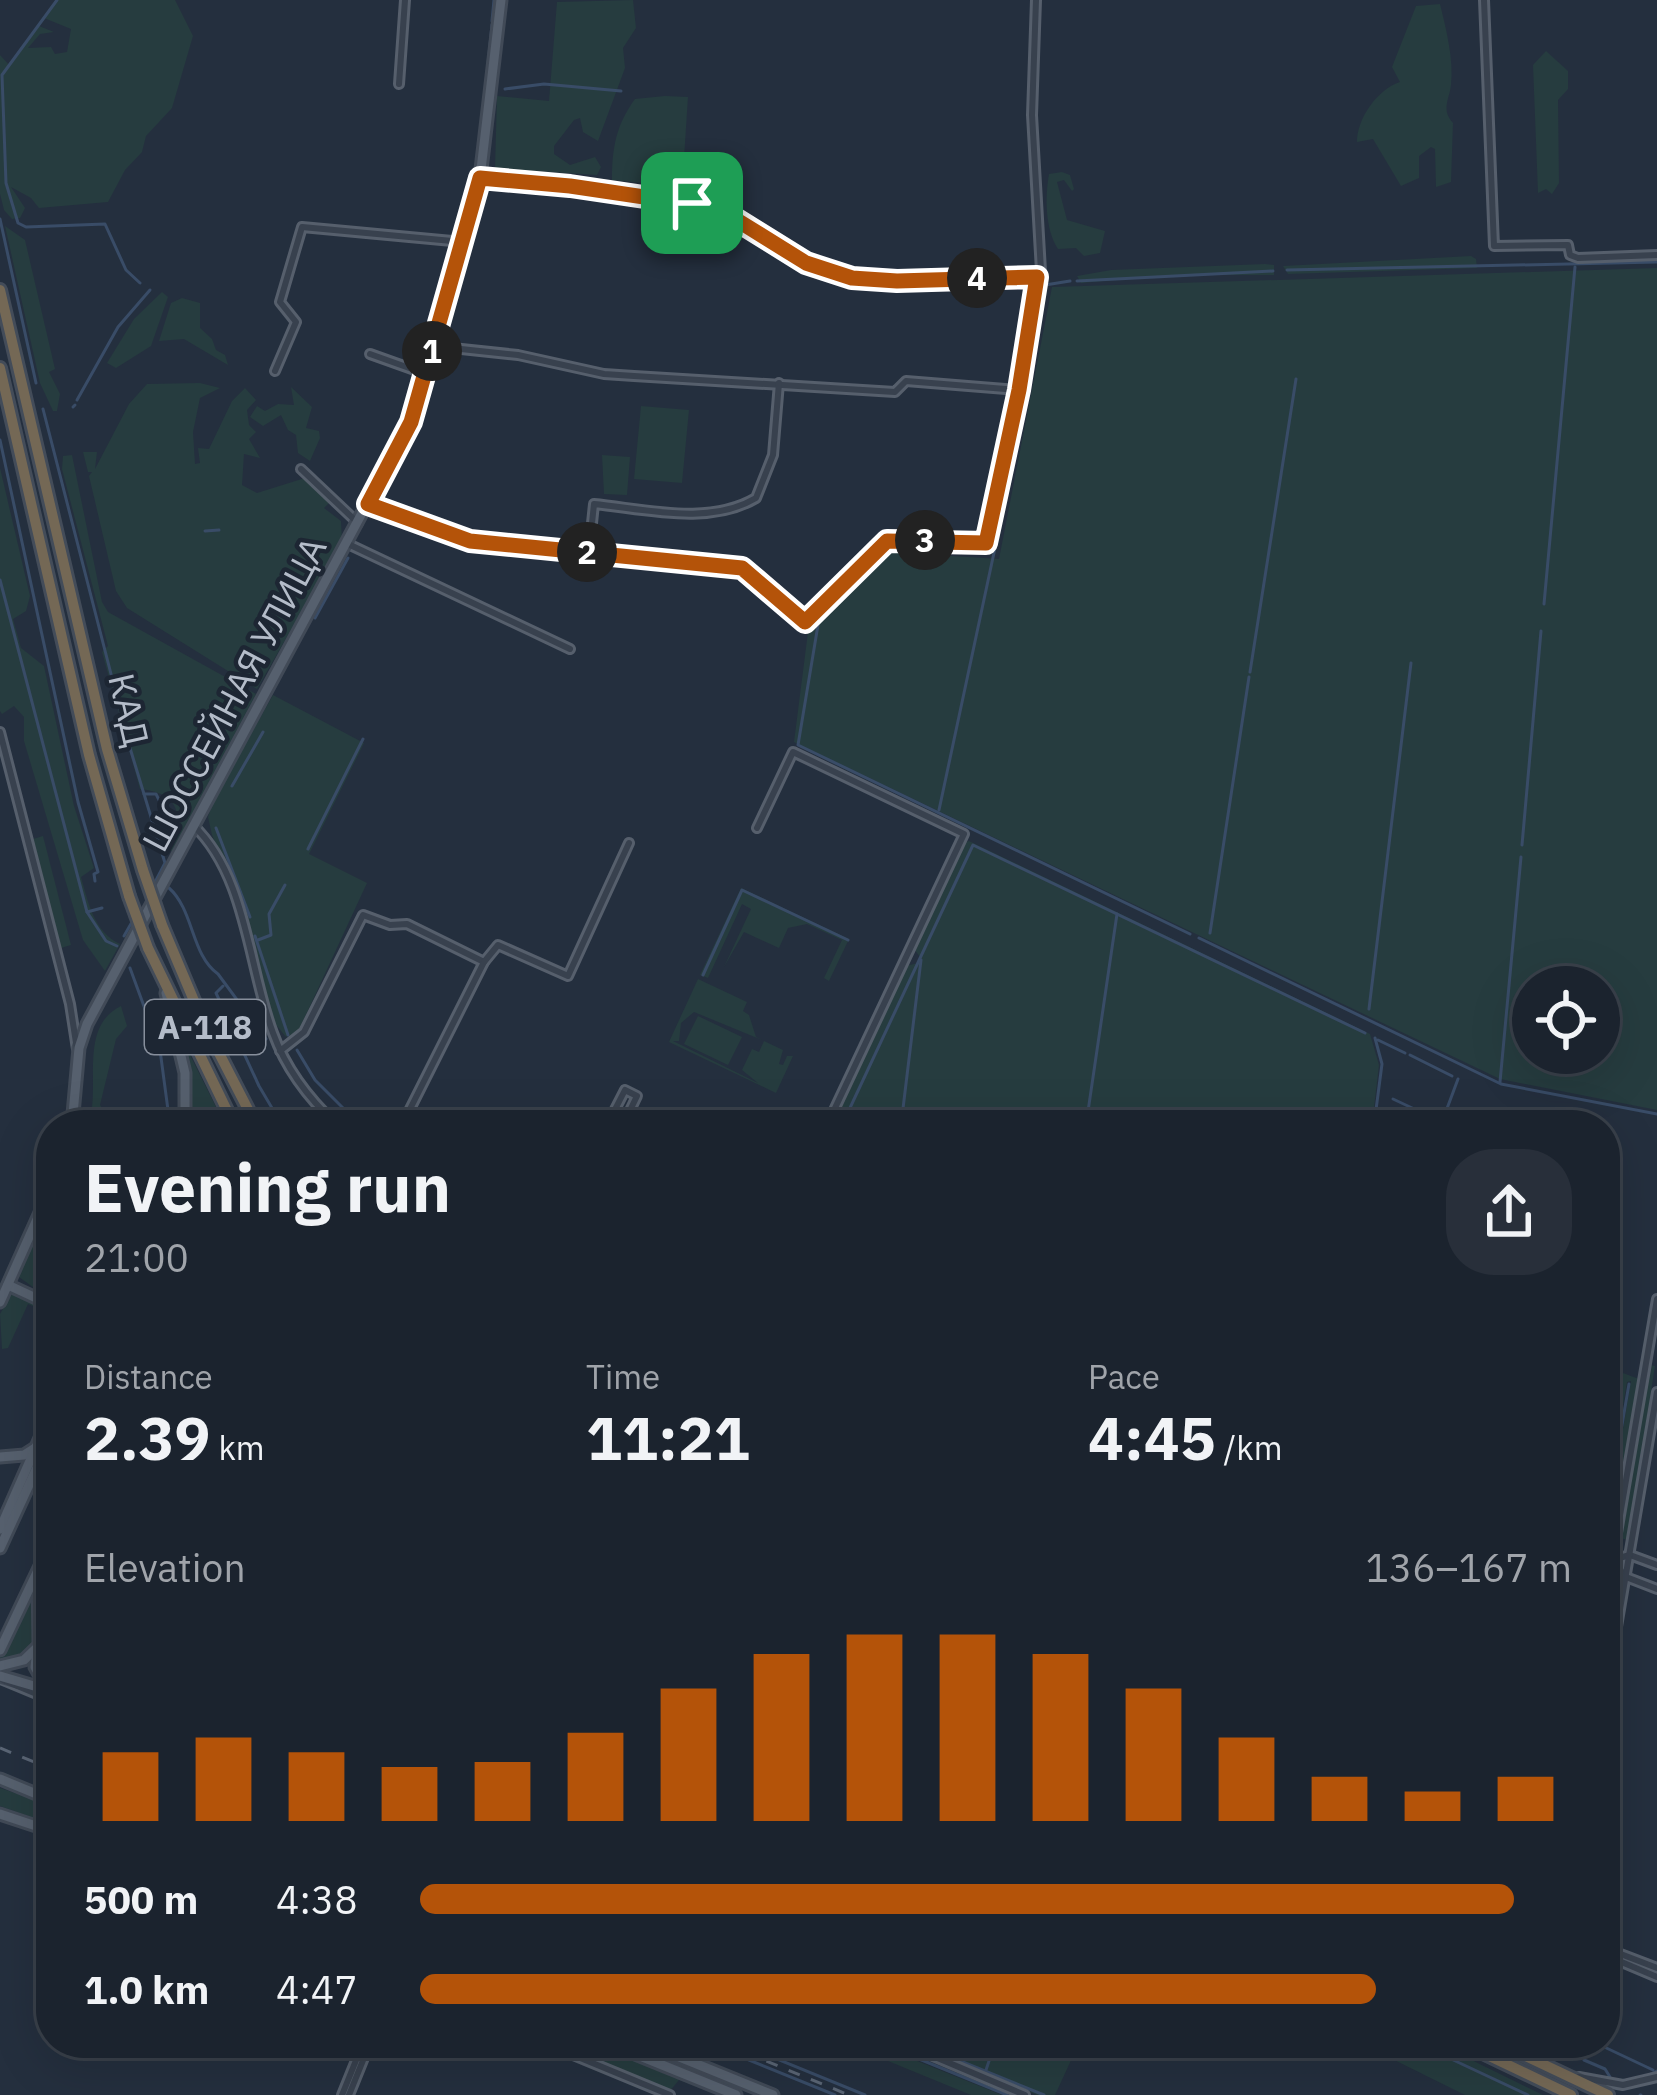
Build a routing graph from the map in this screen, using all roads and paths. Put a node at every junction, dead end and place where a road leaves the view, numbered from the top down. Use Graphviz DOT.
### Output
graph roads {
  1 [pos="405,0"];
  2 [pos="501,0"];
  3 [pos="1036,0"];
  4 [pos="1484,0"];
  5 [pos="399,84"];
  6 [pos="480,178"];
  7 [pos="463,242"];
  8 [pos="1657,255"];
  9 [pos="1037,277"];
  10 [pos="0,290"];
  11 [pos="433,346"];
  12 [pos="370,353"];
  13 [pos="0,368"];
  14 [pos="275,371"];
  15 [pos="426,374"];
  16 [pos="779,383"];
  17 [pos="1019,390"];
  18 [pos="301,469"];
  19 [pos="368,504"];
  20 [pos="358,523"];
  21 [pos="346,543"];
  22 [pos="589,552"];
  23 [pos="570,649"];
  24 [pos="0,732"];
  25 [pos="193,825"];
  26 [pos="758,827"];
  27 [pos="629,843"];
  28 [pos="484,962"];
  29 [pos="165,987"];
  30 [pos="70,1004"];
  31 [pos="94,1011"];
  32 [pos="280,1051"];
  33 [pos="78,1060"];
  34 [pos="73,1110"];
  35 [pos="185,1110"];
  36 [pos="226,1110"];
  37 [pos="248,1110"];
  38 [pos="321,1110"];
  39 [pos="410,1110"];
  40 [pos="615,1110"];
  41 [pos="630,1110"];
  42 [pos="834,1110"];
  43 [pos="36,1222"];
  44 [pos="8,1285"];
  45 [pos="36,1298"];
  46 [pos="1657,1299"];
  47 [pos="0,1302"];
  48 [pos="1656,1310"];
  49 [pos="1657,1392"];
  50 [pos="36,1448"];
  51 [pos="0,1457"];
  52 [pos="36,1464"];
  53 [pos="1620,1515"];
  54 [pos="1,1539"];
  55 [pos="1630,1555"];
  56 [pos="1620,1558"];
  57 [pos="1657,1565"];
  58 [pos="1620,1570"];
  59 [pos="36,1576"];
  60 [pos="1626,1577"];
  61 [pos="1657,1589"];
  62 [pos="1620,1611"];
  63 [pos="36,1648"];
  64 [pos="0,1650"];
  65 [pos="0,1666"];
  66 [pos="0,1677"];
  67 [pos="36,1687"];
  68 [pos="36,1693"];
  69 [pos="0,1779"];
  70 [pos="36,1794"];
  71 [pos="0,1814"];
  72 [pos="36,1827"];
  73 [pos="1620,1958"];
  74 [pos="1657,1972"];
  75 [pos="361,2058"];
  76 [pos="580,2058"];
  77 [pos="645,2058"];
  78 [pos="682,2058"];
  79 [pos="937,2058"];
  80 [pos="1493,2058"];
  81 [pos="1530,2058"];
  82 [pos="1549,2067"];
  83 [pos="1657,2077"];
  84 [pos="345,2095"];
  85 [pos="670,2095"];
  86 [pos="736,2095"];
  87 [pos="773,2095"];
  88 [pos="1024,2095"];
  89 [pos="1570,2095"];
  90 [pos="1608,2095"];
  1 -- 5 [label="street"];
  2 -- 6 [label="main road, ШОССЕЙНАЯ УЛИЦА"];
  3 -- 9 [label="street"];
  4 -- 8 [label="street"];
  6 -- 7 [label="main road, ШОССЕЙНАЯ УЛИЦА"];
  6 -- 9 [label="street"];
  7 -- 11 [label="main road, ШОССЕЙНАЯ УЛИЦА"];
  7 -- 14 [label="street"];
  9 -- 17 [label="street"];
  10 -- 37 [label="highway, КАД / А-118, bridge"];
  11 -- 15 [label="main road, ШОССЕЙНАЯ УЛИЦА"];
  11 -- 16 [label="street"];
  12 -- 15 [label="street"];
  13 -- 29 [label="highway, КАД / А-118, bridge"];
  15 -- 19 [label="main road, ШОССЕЙНАЯ УЛИЦА"];
  16 -- 17 [label="street"];
  16 -- 22 [label="street"];
  17 -- 22 [label="street"];
  18 -- 20 [label="street"];
  19 -- 20 [label="main road, ШОССЕЙНАЯ УЛИЦА"];
  19 -- 22 [label="street"];
  20 -- 21 [label="main road, ШОССЕЙНАЯ УЛИЦА"];
  21 -- 23 [label="street"];
  21 -- 25 [label="main road, ШОССЕЙНАЯ УЛИЦА"];
  24 -- 30 [label="street"];
  25 -- 31 [label="main road, ШОССЕЙНАЯ УЛИЦА"];
  25 -- 32 [label="street"];
  26 -- 42 [label="street"];
  27 -- 28 [label="street"];
  28 -- 32 [label="street"];
  28 -- 39 [label="street"];
  29 -- 35 [label="main road"];
  29 -- 36 [label="highway, КАД / А-118"];
  30 -- 31 [label="street"];
  30 -- 33 [label="street"];
  31 -- 33 [label="main road, ШОССЕЙНАЯ УЛИЦА"];
  32 -- 38 [label="street"];
  33 -- 34 [label="main road, ШОССЕЙНАЯ УЛИЦА"];
  40 -- 41 [label="street"];
  43 -- 44 [label="main road"];
  44 -- 45 [label="main road"];
  44 -- 47 [label="main road"];
  46 -- 48 [label="street"];
  48 -- 53 [label="street"];
  49 -- 55 [label="street"];
  50 -- 51 [label="main road"];
  52 -- 54 [label="main road"];
  55 -- 56 [label="street"];
  55 -- 57 [label="street"];
  55 -- 60 [label="street"];
  58 -- 60 [label="street"];
  59 -- 64 [label="main road"];
  60 -- 61 [label="street"];
  60 -- 62 [label="street"];
  63 -- 65 [label="main road"];
  66 -- 67 [label="main road"];
  66 -- 68 [label="street"];
  69 -- 70 [label="main road"];
  71 -- 72 [label="main road"];
  73 -- 74 [label="street"];
  75 -- 84 [label="street"];
  76 -- 85 [label="street"];
  77 -- 86 [label="main road"];
  78 -- 87 [label="main road"];
  79 -- 88 [label="street"];
  80 -- 89 [label="highway"];
  81 -- 82 [label="highway"];
  82 -- 83 [label="street"];
  82 -- 90 [label="highway"];
}
